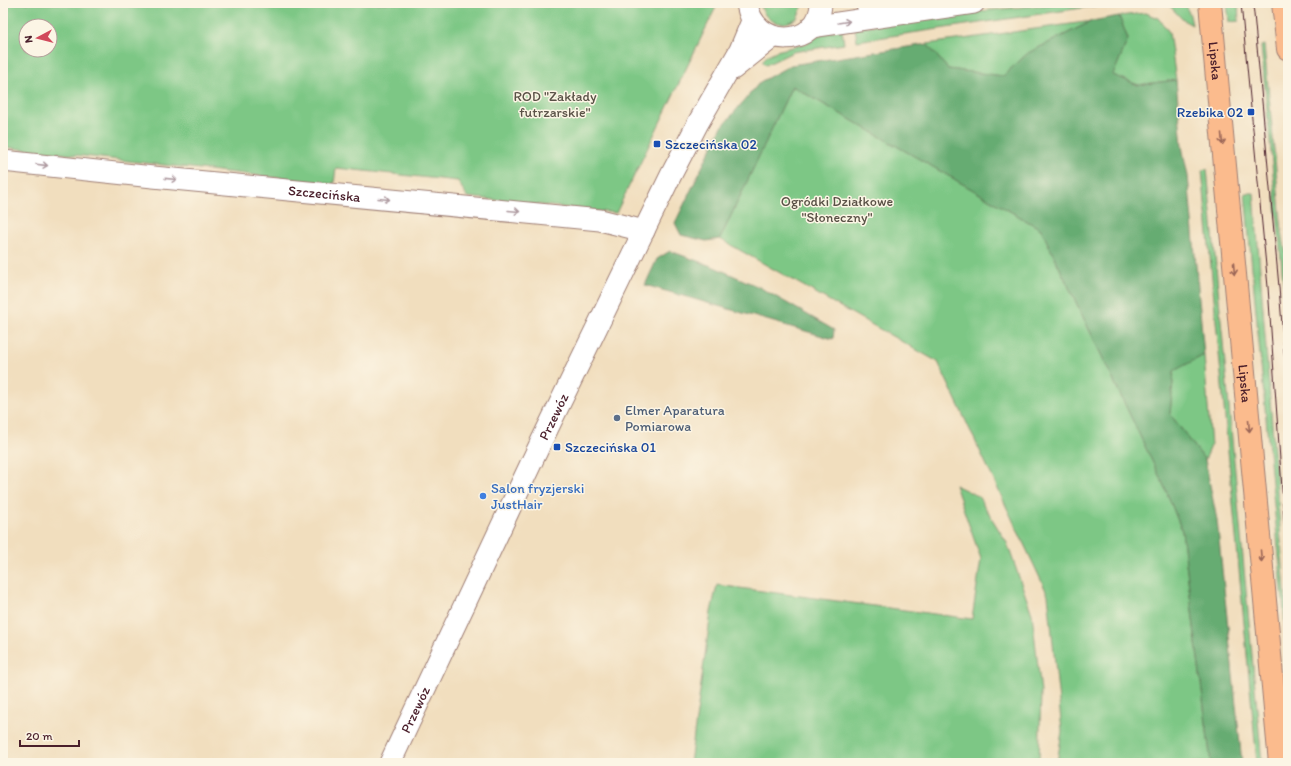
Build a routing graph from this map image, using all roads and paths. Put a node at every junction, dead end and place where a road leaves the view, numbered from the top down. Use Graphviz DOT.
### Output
graph roads {
  1 [pos="821,3"];
  2 [pos="866,3"];
  3 [pos="875,3"];
  4 [pos="974,3"];
  5 [pos="1210,3"];
  6 [pos="1284,3"];
  7 [pos="750,12"];
  8 [pos="811,27"];
  9 [pos="772,37"];
  10 [pos="1288,49"];
  11 [pos="726,74"];
  12 [pos="3,161"];
  13 [pos="644,231"];
  14 [pos="390,763"];
  15 [pos="1280,763"];
  1 -- 8 [label="street"];
  2 -- 3 [label="street"];
  8 -- 4 [label="street, one-way"];
  5 -- 15 [label="main road, Lipska, one-way"];
  6 -- 10 [label="main road"];
  7 -- 9 [label="street"];
  7 -- 11 [label="street, Przewóz"];
  8 -- 9 [label="street"];
  9 -- 11 [label="street, Przewóz"];
  11 -- 13 [label="street, Przewóz"];
  12 -- 13 [label="street, Szczecińska, one-way"];
  13 -- 14 [label="street, Przewóz"];
}
